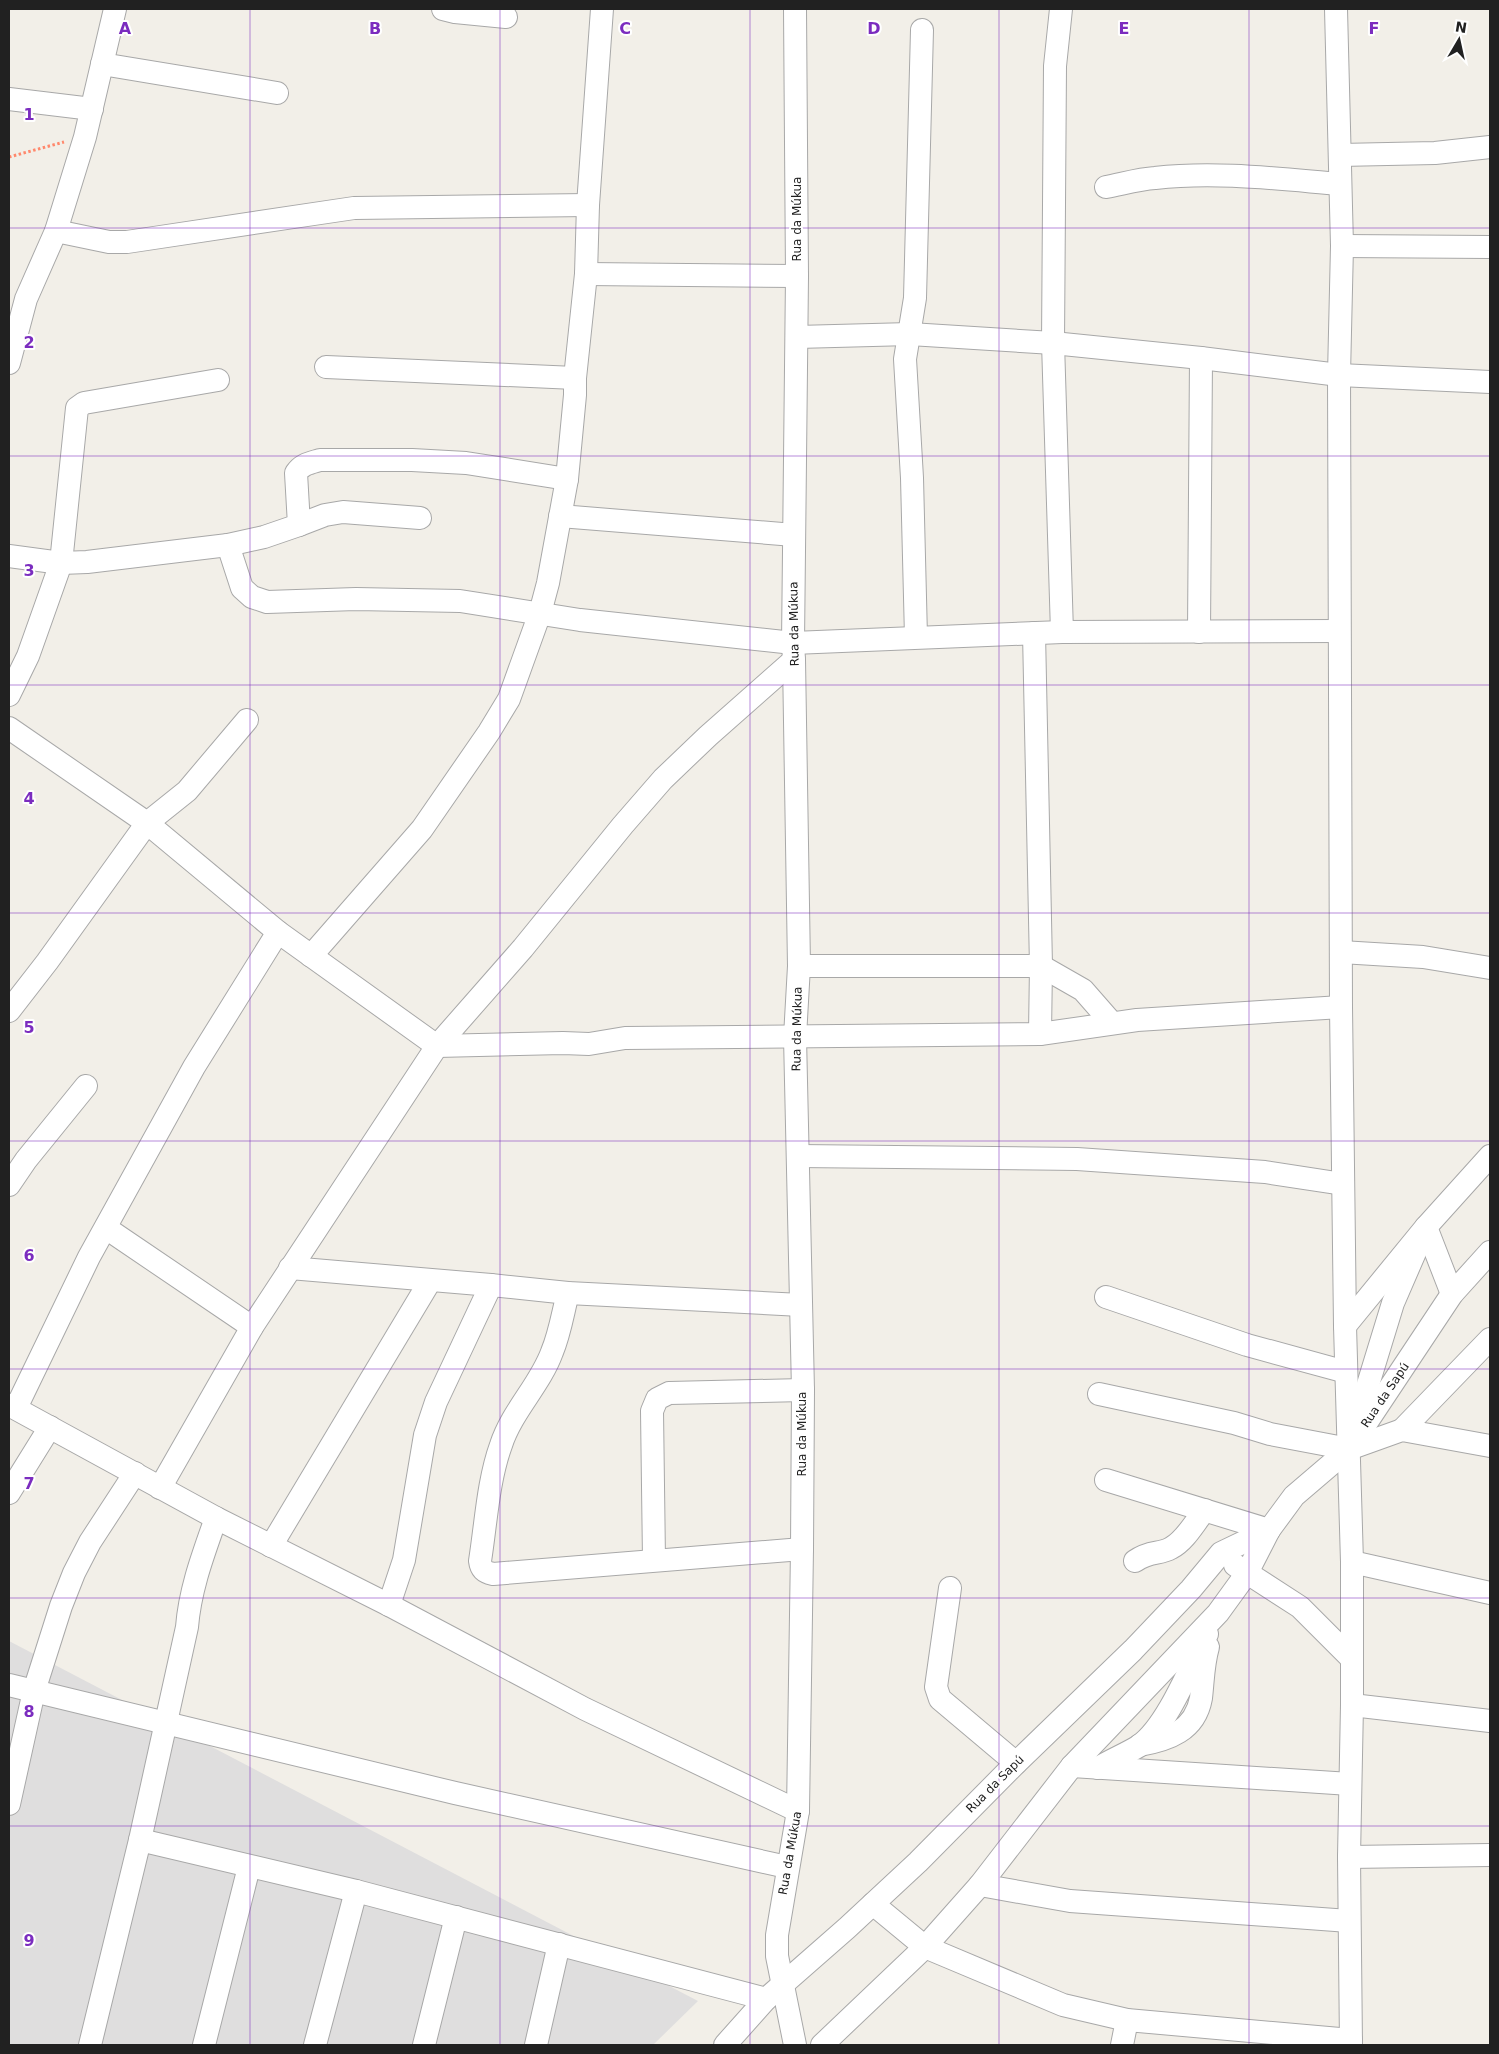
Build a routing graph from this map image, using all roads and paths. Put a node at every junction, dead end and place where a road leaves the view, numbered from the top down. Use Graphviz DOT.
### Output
graph roads {
  1 [pos="116,9"];
  2 [pos="442,9"];
  3 [pos="602,9"];
  4 [pos="795,9"];
  5 [pos="1061,9"];
  6 [pos="1336,9"];
  7 [pos="506,18"];
  8 [pos="922,30"];
  9 [pos="102,64"];
  10 [pos="277,93"];
  11 [pos="9,99"];
  12 [pos="92,109"];
  13 [pos="85,137"];
  14 [pos="1490,147"];
  15 [pos="1340,155"];
  16 [pos="9,157"];
  17 [pos="1340,184"];
  18 [pos="1106,187"];
  19 [pos="588,205"];
  20 [pos="56,231"];
  21 [pos="1342,246"];
  22 [pos="1490,247"];
  23 [pos="586,274"];
  24 [pos="797,276"];
  25 [pos="18,303"];
  26 [pos="910,334"];
  27 [pos="797,337"];
  28 [pos="1053,343"];
  29 [pos="1201,358"];
  30 [pos="9,363"];
  31 [pos="326,367"];
  32 [pos="1339,375"];
  33 [pos="575,378"];
  34 [pos="218,380"];
  35 [pos="1490,382"];
  36 [pos="566,479"];
  37 [pos="560,516"];
  38 [pos="420,518"];
  39 [pos="299,525"];
  40 [pos="794,536"];
  41 [pos="228,545"];
  42 [pos="9,556"];
  43 [pos="61,563"];
  44 [pos="540,612"];
  45 [pos="1339,631"];
  46 [pos="1062,632"];
  47 [pos="1199,632"];
  48 [pos="1034,634"];
  49 [pos="916,637"];
  50 [pos="793,651"];
  51 [pos="9,695"];
  52 [pos="247,720"];
  53 [pos="9,728"];
  54 [pos="147,823"];
  55 [pos="278,932"];
  56 [pos="1341,952"];
  57 [pos="311,956"];
  58 [pos="799,966"];
  59 [pos="1041,966"];
  60 [pos="1490,968"];
  61 [pos="1341,1007"];
  62 [pos="9,1012"];
  63 [pos="1111,1022"];
  64 [pos="1040,1034"];
  65 [pos="795,1037"];
  66 [pos="437,1046"];
  67 [pos="86,1086"];
  68 [pos="798,1156"];
  69 [pos="1490,1156"];
  70 [pos="1343,1184"];
  71 [pos="9,1185"];
  72 [pos="1426,1227"];
  73 [pos="106,1228"];
  74 [pos="1490,1252"];
  75 [pos="290,1268"];
  76 [pos="430,1281"];
  77 [pos="491,1285"];
  78 [pos="568,1293"];
  79 [pos="1452,1294"];
  80 [pos="1106,1297"];
  81 [pos="801,1305"];
  82 [pos="1345,1326"];
  83 [pos="252,1327"];
  84 [pos="1490,1339"];
  85 [pos="1346,1372"];
  86 [pos="803,1390"];
  87 [pos="1099,1394"];
  88 [pos="12,1406"];
  89 [pos="50,1427"];
  90 [pos="1402,1430"];
  91 [pos="1490,1446"];
  92 [pos="1348,1449"];
  93 [pos="135,1473"];
  94 [pos="1106,1480"];
  95 [pos="160,1488"];
  96 [pos="9,1493"];
  97 [pos="1204,1510"];
  98 [pos="216,1518"];
  99 [pos="1269,1530"];
  100 [pos="271,1546"];
  101 [pos="802,1549"];
  102 [pos="1221,1553"];
  103 [pos="654,1560"];
  104 [pos="1135,1561"];
  105 [pos="1352,1562"];
  106 [pos="1247,1573"];
  107 [pos="950,1588"];
  108 [pos="1490,1593"];
  109 [pos="389,1605"];
  110 [pos="1218,1613"];
  111 [pos="1352,1659"];
  112 [pos="9,1685"];
  113 [pos="34,1691"];
  114 [pos="1352,1705"];
  115 [pos="1490,1721"];
  116 [pos="166,1724"];
  117 [pos="1016,1763"];
  118 [pos="1072,1766"];
  119 [pos="1098,1768"];
  120 [pos="1350,1784"];
  121 [pos="9,1804"];
  122 [pos="798,1811"];
  123 [pos="140,1840"];
  124 [pos="1490,1855"];
  125 [pos="1348,1857"];
  126 [pos="249,1867"];
  127 [pos="787,1868"];
  128 [pos="980,1885"];
  129 [pos="356,1891"];
  130 [pos="873,1904"];
  131 [pos="456,1917"];
  132 [pos="1349,1921"];
  133 [pos="559,1944"];
  134 [pos="924,1946"];
  135 [pos="783,1984"];
  136 [pos="766,1999"];
  137 [pos="1127,2020"];
  138 [pos="1351,2043"];
  139 [pos="90,2045"];
  140 [pos="204,2045"];
  141 [pos="316,2045"];
  142 [pos="424,2045"];
  143 [pos="536,2045"];
  144 [pos="725,2045"];
  145 [pos="795,2045"];
  146 [pos="822,2045"];
  147 [pos="1122,2045"];
  1 -- 9 [label="street"];
  2 -- 7 [label="street"];
  3 -- 19 [label="street"];
  4 -- 24 [label="street, Rua da Múkua"];
  5 -- 28 [label="street"];
  6 -- 15 [label="street"];
  8 -- 26 [label="street"];
  9 -- 10 [label="street"];
  9 -- 12 [label="street"];
  11 -- 12 [label="street"];
  12 -- 13 [label="street"];
  13 -- 16 [label="path"];
  13 -- 20 [label="street"];
  14 -- 15 [label="street"];
  15 -- 17 [label="street"];
  17 -- 18 [label="street"];
  17 -- 21 [label="street"];
  19 -- 20 [label="street"];
  19 -- 23 [label="street"];
  20 -- 25 [label="street"];
  21 -- 22 [label="street"];
  21 -- 32 [label="street"];
  23 -- 24 [label="street"];
  23 -- 33 [label="street"];
  24 -- 27 [label="street, Rua da Múkua"];
  25 -- 30 [label="street"];
  26 -- 27 [label="street"];
  26 -- 28 [label="street"];
  26 -- 49 [label="street"];
  27 -- 40 [label="street, Rua da Múkua"];
  28 -- 29 [label="street"];
  28 -- 46 [label="street"];
  29 -- 32 [label="street"];
  29 -- 47 [label="street"];
  31 -- 33 [label="street"];
  32 -- 35 [label="street"];
  32 -- 45 [label="street"];
  33 -- 36 [label="street"];
  34 -- 43 [label="street"];
  36 -- 37 [label="street"];
  36 -- 39 [label="street"];
  37 -- 40 [label="street"];
  37 -- 44 [label="street"];
  38 -- 39 [label="street"];
  39 -- 41 [label="street"];
  40 -- 50 [label="street, Rua da Múkua"];
  41 -- 43 [label="street"];
  41 -- 44 [label="street"];
  42 -- 43 [label="street"];
  43 -- 51 [label="street"];
  44 -- 50 [label="street"];
  44 -- 57 [label="street"];
  45 -- 47 [label="street"];
  45 -- 56 [label="street"];
  46 -- 47 [label="street"];
  46 -- 48 [label="street"];
  48 -- 49 [label="street"];
  48 -- 59 [label="street"];
  49 -- 50 [label="street"];
  50 -- 58 [label="street, Rua da Múkua"];
  50 -- 66 [label="street"];
  52 -- 54 [label="street"];
  53 -- 54 [label="street"];
  54 -- 55 [label="street"];
  54 -- 62 [label="street"];
  55 -- 57 [label="street"];
  55 -- 73 [label="street"];
  56 -- 60 [label="street"];
  56 -- 61 [label="street"];
  57 -- 66 [label="street"];
  58 -- 59 [label="street"];
  58 -- 65 [label="street, Rua da Múkua"];
  59 -- 63 [label="street"];
  59 -- 64 [label="street"];
  61 -- 63 [label="street"];
  61 -- 70 [label="street"];
  63 -- 64 [label="street"];
  64 -- 65 [label="street"];
  65 -- 66 [label="street"];
  65 -- 68 [label="street, Rua da Múkua"];
  66 -- 75 [label="street"];
  67 -- 71 [label="street"];
  68 -- 70 [label="street"];
  68 -- 81 [label="street, Rua da Múkua"];
  69 -- 72 [label="street"];
  70 -- 82 [label="street"];
  72 -- 79 [label="street"];
  72 -- 82 [label="street"];
  72 -- 92 [label="street"];
  73 -- 83 [label="street"];
  73 -- 88 [label="street"];
  74 -- 79 [label="street, Rua da Sapú"];
  75 -- 76 [label="street"];
  75 -- 83 [label="street"];
  76 -- 77 [label="street"];
  76 -- 100 [label="street"];
  77 -- 78 [label="street"];
  77 -- 109 [label="street"];
  78 -- 81 [label="street"];
  78 -- 103 [label="street"];
  79 -- 92 [label="street, Rua da Sapú"];
  80 -- 85 [label="street"];
  81 -- 86 [label="street, Rua da Múkua"];
  82 -- 85 [label="street"];
  83 -- 95 [label="street"];
  84 -- 90 [label="street"];
  85 -- 92 [label="street"];
  86 -- 101 [label="street, Rua da Múkua"];
  86 -- 103 [label="street"];
  87 -- 92 [label="street"];
  88 -- 89 [label="street"];
  89 -- 93 [label="street"];
  89 -- 96 [label="street"];
  90 -- 91 [label="street"];
  90 -- 92 [label="street"];
  92 -- 99 [label="street, Rua da Sapú"];
  92 -- 105 [label="street"];
  93 -- 95 [label="street"];
  93 -- 113 [label="street"];
  94 -- 97 [label="street"];
  95 -- 98 [label="street"];
  97 -- 99 [label="street"];
  97 -- 104 [label="street"];
  98 -- 100 [label="street"];
  98 -- 116 [label="street"];
  99 -- 102 [label="street, Rua da Sapú"];
  99 -- 106 [label="street, Rua da Sapú"];
  100 -- 109 [label="street"];
  101 -- 103 [label="street"];
  101 -- 122 [label="street, Rua da Múkua"];
  102 -- 106 [label="street"];
  102 -- 117 [label="street, Rua da Sapú"];
  105 -- 108 [label="street"];
  105 -- 111 [label="street"];
  106 -- 110 [label="street, Rua da Sapú"];
  106 -- 111 [label="street"];
  107 -- 117 [label="street"];
  109 -- 122 [label="street"];
  110 -- 118 [label="street, Rua da Sapú"];
  110 -- 119 [label="street"];
  111 -- 114 [label="street"];
  112 -- 113 [label="street"];
  113 -- 116 [label="street"];
  113 -- 121 [label="street"];
  114 -- 115 [label="street"];
  114 -- 120 [label="street"];
  116 -- 123 [label="street"];
  116 -- 127 [label="street"];
  117 -- 130 [label="street, Rua da Sapú"];
  118 -- 119 [label="street"];
  118 -- 128 [label="street, Rua da Sapú"];
  119 -- 120 [label="street"];
  120 -- 125 [label="street"];
  122 -- 127 [label="street, Rua da Múkua"];
  123 -- 126 [label="street"];
  123 -- 139 [label="street"];
  124 -- 125 [label="street"];
  125 -- 132 [label="street"];
  126 -- 129 [label="street"];
  126 -- 140 [label="street"];
  127 -- 135 [label="street, Rua da Múkua"];
  128 -- 132 [label="street"];
  128 -- 134 [label="street, Rua da Sapú"];
  129 -- 131 [label="street"];
  129 -- 141 [label="street"];
  130 -- 134 [label="street"];
  130 -- 135 [label="street, Rua da Sapú"];
  131 -- 133 [label="street"];
  131 -- 142 [label="street"];
  132 -- 138 [label="street"];
  133 -- 136 [label="street"];
  133 -- 143 [label="street"];
  134 -- 137 [label="street"];
  134 -- 146 [label="street, Rua da Sapú"];
  135 -- 136 [label="street, Rua da Sapú"];
  135 -- 145 [label="street, Rua da Múkua"];
  136 -- 144 [label="street, Rua da Sapú"];
  137 -- 138 [label="street"];
  137 -- 147 [label="street"];
}
